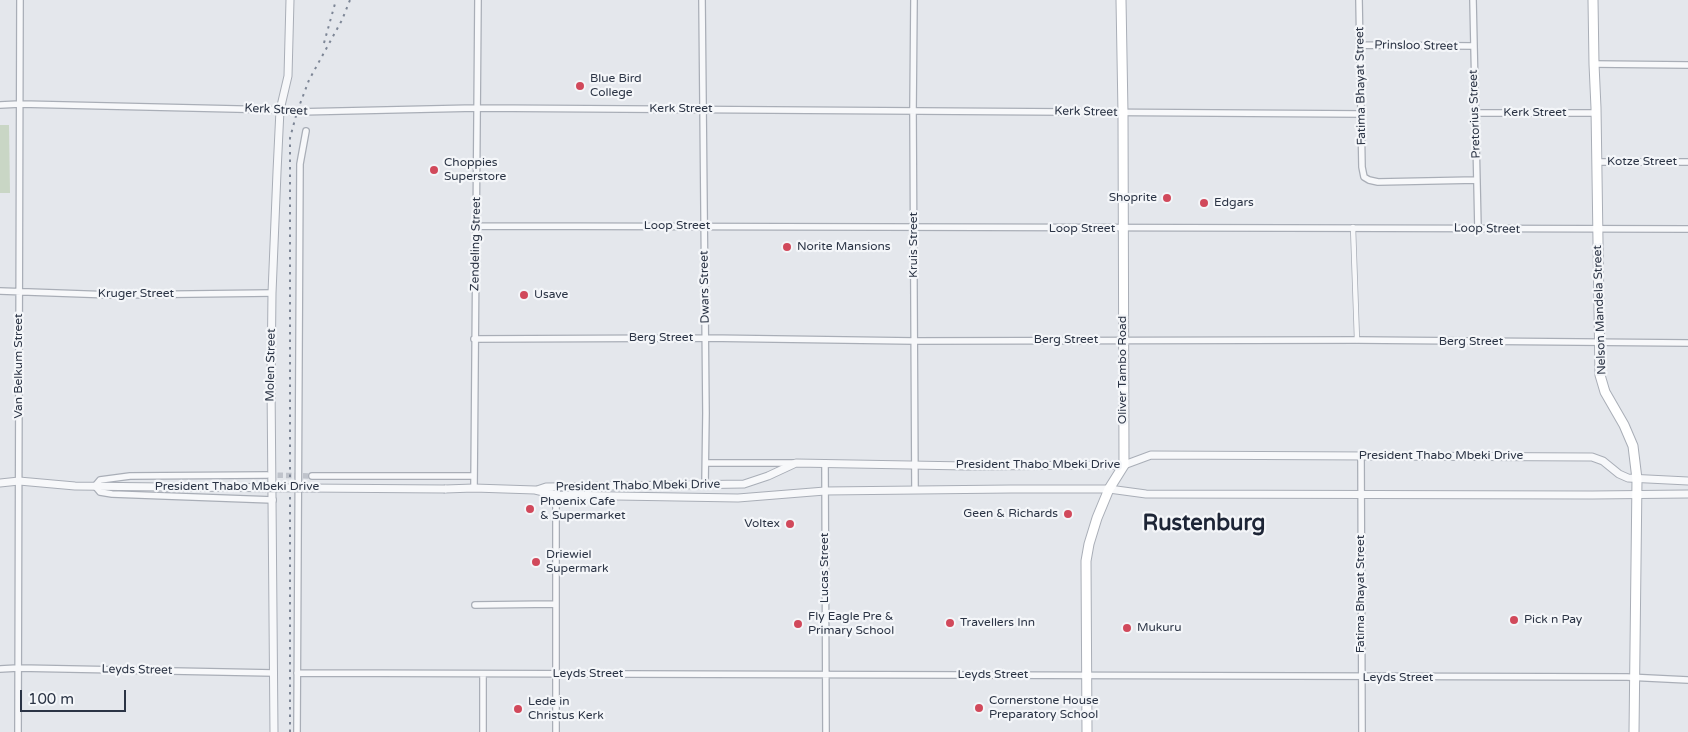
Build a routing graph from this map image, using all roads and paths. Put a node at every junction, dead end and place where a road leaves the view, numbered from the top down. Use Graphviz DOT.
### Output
graph roads {
  1 [pos="20,0"];
  2 [pos="290,0"];
  3 [pos="478,0"];
  4 [pos="702,0"];
  5 [pos="914,0"];
  6 [pos="1121,0"];
  7 [pos="1359,0"];
  8 [pos="1473,0"];
  9 [pos="1593,0"];
  10 [pos="1359,45"];
  11 [pos="1473,46"];
  12 [pos="1594,64"];
  13 [pos="1688,66"];
  14 [pos="20,104"];
  15 [pos="0,105"];
  16 [pos="476,108"];
  17 [pos="703,109"];
  18 [pos="280,110"];
  19 [pos="912,110"];
  20 [pos="1123,113"];
  21 [pos="1475,113"];
  22 [pos="1596,113"];
  23 [pos="1362,114"];
  24 [pos="306,131"];
  25 [pos="1597,162"];
  26 [pos="1688,162"];
  27 [pos="1477,180"];
  28 [pos="476,226"];
  29 [pos="704,226"];
  30 [pos="1353,227"];
  31 [pos="913,228"];
  32 [pos="1122,229"];
  33 [pos="1478,229"];
  34 [pos="1598,229"];
  35 [pos="1688,229"];
  36 [pos="20,290"];
  37 [pos="0,291"];
  38 [pos="272,293"];
  39 [pos="705,338"];
  40 [pos="474,339"];
  41 [pos="1123,340"];
  42 [pos="1357,340"];
  43 [pos="914,341"];
  44 [pos="1599,342"];
  45 [pos="1688,343"];
  46 [pos="1361,456"];
  47 [pos="706,463"];
  48 [pos="796,463"];
  49 [pos="825,464"];
  50 [pos="915,465"];
  51 [pos="1124,465"];
  52 [pos="267,475"];
  53 [pos="312,476"];
  54 [pos="474,476"];
  55 [pos="1637,479"];
  56 [pos="19,480"];
  57 [pos="1688,481"];
  58 [pos="0,483"];
  59 [pos="705,484"];
  60 [pos="95,486"];
  61 [pos="563,487"];
  62 [pos="474,488"];
  63 [pos="1108,489"];
  64 [pos="535,490"];
  65 [pos="915,490"];
  66 [pos="825,492"];
  67 [pos="1637,494"];
  68 [pos="1688,494"];
  69 [pos="556,495"];
  70 [pos="1361,495"];
  71 [pos="273,500"];
  72 [pos="556,604"];
  73 [pos="475,605"];
  74 [pos="18,668"];
  75 [pos="0,669"];
  76 [pos="274,673"];
  77 [pos="297,673"];
  78 [pos="556,673"];
  79 [pos="483,674"];
  80 [pos="1087,675"];
  81 [pos="825,676"];
  82 [pos="1362,678"];
  83 [pos="1634,678"];
  84 [pos="1688,680"];
  85 [pos="18,732"];
  86 [pos="274,732"];
  87 [pos="297,732"];
  88 [pos="483,732"];
  89 [pos="556,732"];
  90 [pos="826,732"];
  91 [pos="1087,732"];
  92 [pos="1362,732"];
  93 [pos="1634,732"];
  1 -- 14 [label="street, Van Belkum Street"];
  2 -- 18 [label="street, Molen Street"];
  3 -- 16 [label="street, Zendeling Street"];
  4 -- 17 [label="street, Dwars Street"];
  5 -- 19 [label="street, Kruis Street"];
  6 -- 20 [label="main road, Oliver Tambo Road"];
  7 -- 10 [label="street, Fatima Bhayat Street"];
  8 -- 11 [label="street, Pretorius Street"];
  9 -- 12 [label="main road, Nelson Mandela Street"];
  10 -- 11 [label="street, Prinsloo Street"];
  10 -- 23 [label="street, Fatima Bhayat Street"];
  11 -- 21 [label="street, Pretorius Street"];
  12 -- 13 [label="street"];
  12 -- 22 [label="main road, Nelson Mandela Street"];
  14 -- 15 [label="street, Kerk Street"];
  14 -- 18 [label="street, Kerk Street"];
  14 -- 36 [label="street, Van Belkum Street"];
  16 -- 17 [label="street, Kerk Street"];
  16 -- 18 [label="street, Kerk Street"];
  16 -- 28 [label="street, Zendeling Street"];
  17 -- 19 [label="street, Kerk Street"];
  17 -- 29 [label="street, Dwars Street"];
  18 -- 38 [label="street, Molen Street"];
  19 -- 20 [label="street, Kerk Street"];
  19 -- 31 [label="street, Kruis Street"];
  20 -- 23 [label="street, Kerk Street"];
  20 -- 32 [label="main road, Oliver Tambo Road"];
  21 -- 22 [label="street, Kerk Street"];
  21 -- 27 [label="street, Pretorius Street"];
  22 -- 25 [label="main road, Nelson Mandela Street"];
  23 -- 27 [label="street, Fatima Bhayat Street"];
  24 -- 77 [label="street"];
  25 -- 26 [label="street, Kotze Street"];
  25 -- 34 [label="main road, Nelson Mandela Street"];
  27 -- 33 [label="street, Pretorius Street"];
  28 -- 29 [label="street, Loop Street"];
  28 -- 40 [label="street, Zendeling Street"];
  29 -- 31 [label="street, Loop Street"];
  29 -- 39 [label="street, Dwars Street"];
  30 -- 32 [label="street, Loop Street"];
  30 -- 33 [label="street, Loop Street"];
  30 -- 42 [label="street"];
  31 -- 32 [label="street, Loop Street"];
  31 -- 43 [label="street, Kruis Street"];
  32 -- 41 [label="main road, Oliver Tambo Road"];
  33 -- 34 [label="street, Loop Street"];
  34 -- 35 [label="street, Loop Street"];
  34 -- 44 [label="main road, Nelson Mandela Street"];
  36 -- 37 [label="street, Kruger Street"];
  36 -- 38 [label="street, Kruger Street"];
  36 -- 56 [label="street, Van Belkum Street"];
  38 -- 71 [label="street, Molen Street"];
  39 -- 40 [label="street, Berg Street"];
  39 -- 43 [label="street, Berg Street"];
  39 -- 47 [label="street, Dwars Street"];
  40 -- 54 [label="street, Zendeling Street"];
  41 -- 42 [label="street, Berg Street"];
  41 -- 43 [label="street, Berg Street"];
  41 -- 51 [label="main road, Oliver Tambo Road"];
  42 -- 44 [label="street, Berg Street"];
  43 -- 50 [label="street, Kruis Street"];
  44 -- 45 [label="street, Berg Street"];
  44 -- 55 [label="main road, Nelson Mandela Street"];
  46 -- 51 [label="street, President Thabo Mbeki Drive"];
  46 -- 55 [label="street, President Thabo Mbeki Drive"];
  46 -- 70 [label="street, Fatima Bhayat Street"];
  47 -- 48 [label="street"];
  47 -- 59 [label="street, Dwars Street"];
  48 -- 49 [label="street, President Thabo Mbeki Drive"];
  48 -- 59 [label="street, President Thabo Mbeki Drive"];
  49 -- 50 [label="street, President Thabo Mbeki Drive"];
  49 -- 66 [label="street, Lucas Street"];
  50 -- 51 [label="street, President Thabo Mbeki Drive"];
  50 -- 65 [label="street, Kruis Street"];
  51 -- 63 [label="main road"];
  52 -- 60 [label="street"];
  53 -- 54 [label="street"];
  54 -- 62 [label="street, Zendeling Street"];
  55 -- 57 [label="street, President Thabo Mbeki Drive"];
  55 -- 67 [label="main road, Nelson Mandela Street"];
  56 -- 58 [label="street, President Thabo Mbeki Drive"];
  56 -- 60 [label="street, President Thabo Mbeki Drive"];
  56 -- 74 [label="street, Van Belkum Street"];
  59 -- 61 [label="street, President Thabo Mbeki Drive"];
  60 -- 62 [label="street, President Thabo Mbeki Drive, bridge"];
  60 -- 71 [label="street"];
  61 -- 64 [label="street, President Thabo Mbeki Drive"];
  61 -- 69 [label="street"];
  62 -- 64 [label="street, President Thabo Mbeki Drive"];
  63 -- 65 [label="street, President Thabo Mbeki Drive"];
  63 -- 70 [label="street, President Thabo Mbeki Drive"];
  63 -- 80 [label="main road"];
  64 -- 69 [label="street, President Thabo Mbeki Drive"];
  65 -- 66 [label="street, President Thabo Mbeki Drive"];
  66 -- 69 [label="street, President Thabo Mbeki Drive"];
  66 -- 81 [label="street, Lucas Street"];
  67 -- 68 [label="street, President Thabo Mbeki Drive"];
  67 -- 70 [label="street, President Thabo Mbeki Drive"];
  67 -- 83 [label="main road, Nelson Mandela Street"];
  69 -- 72 [label="street"];
  70 -- 82 [label="street, Fatima Bhayat Street"];
  71 -- 76 [label="street, Molen Street"];
  72 -- 73 [label="street"];
  72 -- 78 [label="street"];
  74 -- 75 [label="street, Leyds Street"];
  74 -- 76 [label="street, Leyds Street"];
  74 -- 85 [label="street, Van Belkum Street"];
  76 -- 86 [label="street, Molen Street"];
  77 -- 79 [label="street, Leyds Street"];
  77 -- 87 [label="street"];
  78 -- 79 [label="street, Leyds Street"];
  78 -- 81 [label="street, Leyds Street"];
  78 -- 89 [label="street"];
  79 -- 88 [label="street"];
  80 -- 81 [label="street, Leyds Street"];
  80 -- 82 [label="street, Leyds Street"];
  80 -- 91 [label="main road"];
  81 -- 90 [label="street, Lucas Street"];
  82 -- 83 [label="street, Leyds Street"];
  82 -- 92 [label="street, Fatima Bhayat Street"];
  83 -- 84 [label="street, Leyds Street"];
  83 -- 93 [label="main road, Nelson Mandela Street"];
}
